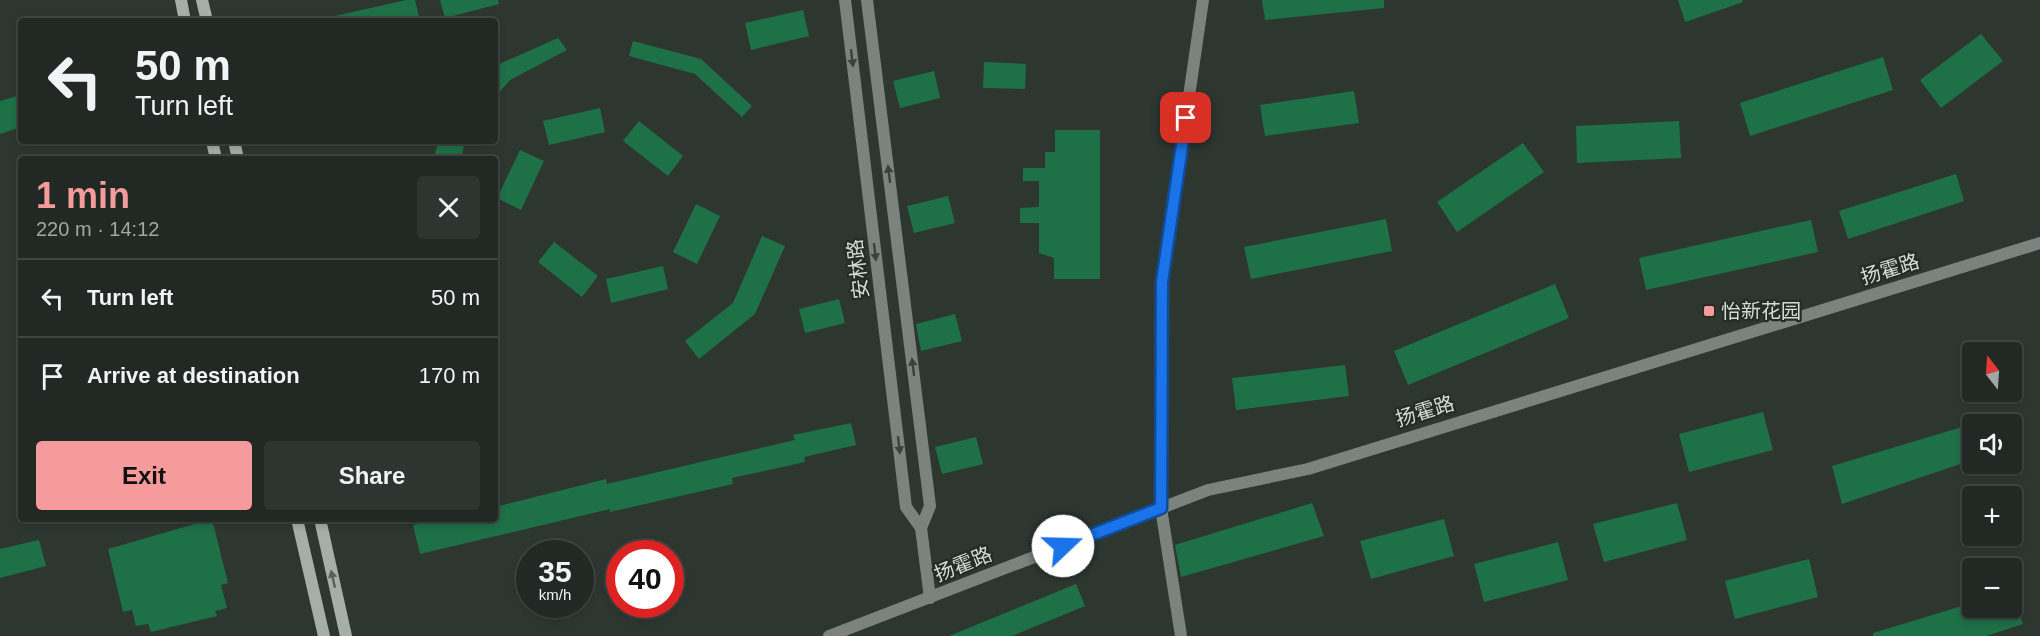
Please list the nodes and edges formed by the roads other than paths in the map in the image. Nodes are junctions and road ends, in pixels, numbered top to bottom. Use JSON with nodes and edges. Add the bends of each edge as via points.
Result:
{"nodes":[{"id":1,"x":181,"y":0,"type":"edge"},
{"id":2,"x":202,"y":0,"type":"edge"},
{"id":3,"x":845,"y":0,"type":"edge"},
{"id":4,"x":867,"y":0,"type":"edge"},
{"id":5,"x":1203,"y":0,"type":"edge"},
{"id":6,"x":184,"y":18,"type":"edge"},
{"id":7,"x":206,"y":18,"type":"edge"},
{"id":8,"x":884,"y":137,"type":"junction"},
{"id":9,"x":862,"y":142,"type":"junction"},
{"id":10,"x":2040,"y":243,"type":"edge"},
{"id":11,"x":1161,"y":508,"type":"junction"},
{"id":12,"x":298,"y":522,"type":"edge"},
{"id":13,"x":321,"y":522,"type":"edge"},
{"id":14,"x":921,"y":528,"type":"junction"},
{"id":15,"x":930,"y":598,"type":"junction"},
{"id":16,"x":324,"y":636,"type":"edge"},
{"id":17,"x":346,"y":636,"type":"edge"},
{"id":18,"x":829,"y":636,"type":"edge"},
{"id":19,"x":1181,"y":636,"type":"edge"}],
"edges":[{"from":1,"to":6,"type":"main road"},
{"from":2,"to":7,"type":"main road"},
{"from":3,"to":9,"type":"street","name":"安林路","one_way":true},
{"from":4,"to":8,"type":"street","name":"安林路"},
{"from":5,"to":11,"type":"street","via":[[1162,282]]},
{"from":8,"to":9,"type":"street"},
{"from":14,"to":8,"type":"street","name":"安林路","one_way":true,"via":[[930,506]]},
{"from":9,"to":14,"type":"street","name":"安林路","one_way":true,"via":[[906,507]]},
{"from":10,"to":11,"type":"street","name":"扬霍路","via":[[1308,469],[1208,490]]},
{"from":11,"to":15,"type":"street","name":"扬霍路"},
{"from":11,"to":19,"type":"street"},
{"from":12,"to":16,"type":"main road"},
{"from":17,"to":13,"type":"main road","one_way":true},
{"from":14,"to":15,"type":"street","name":"安林路"},
{"from":15,"to":18,"type":"street","name":"扬霍路"}]}
